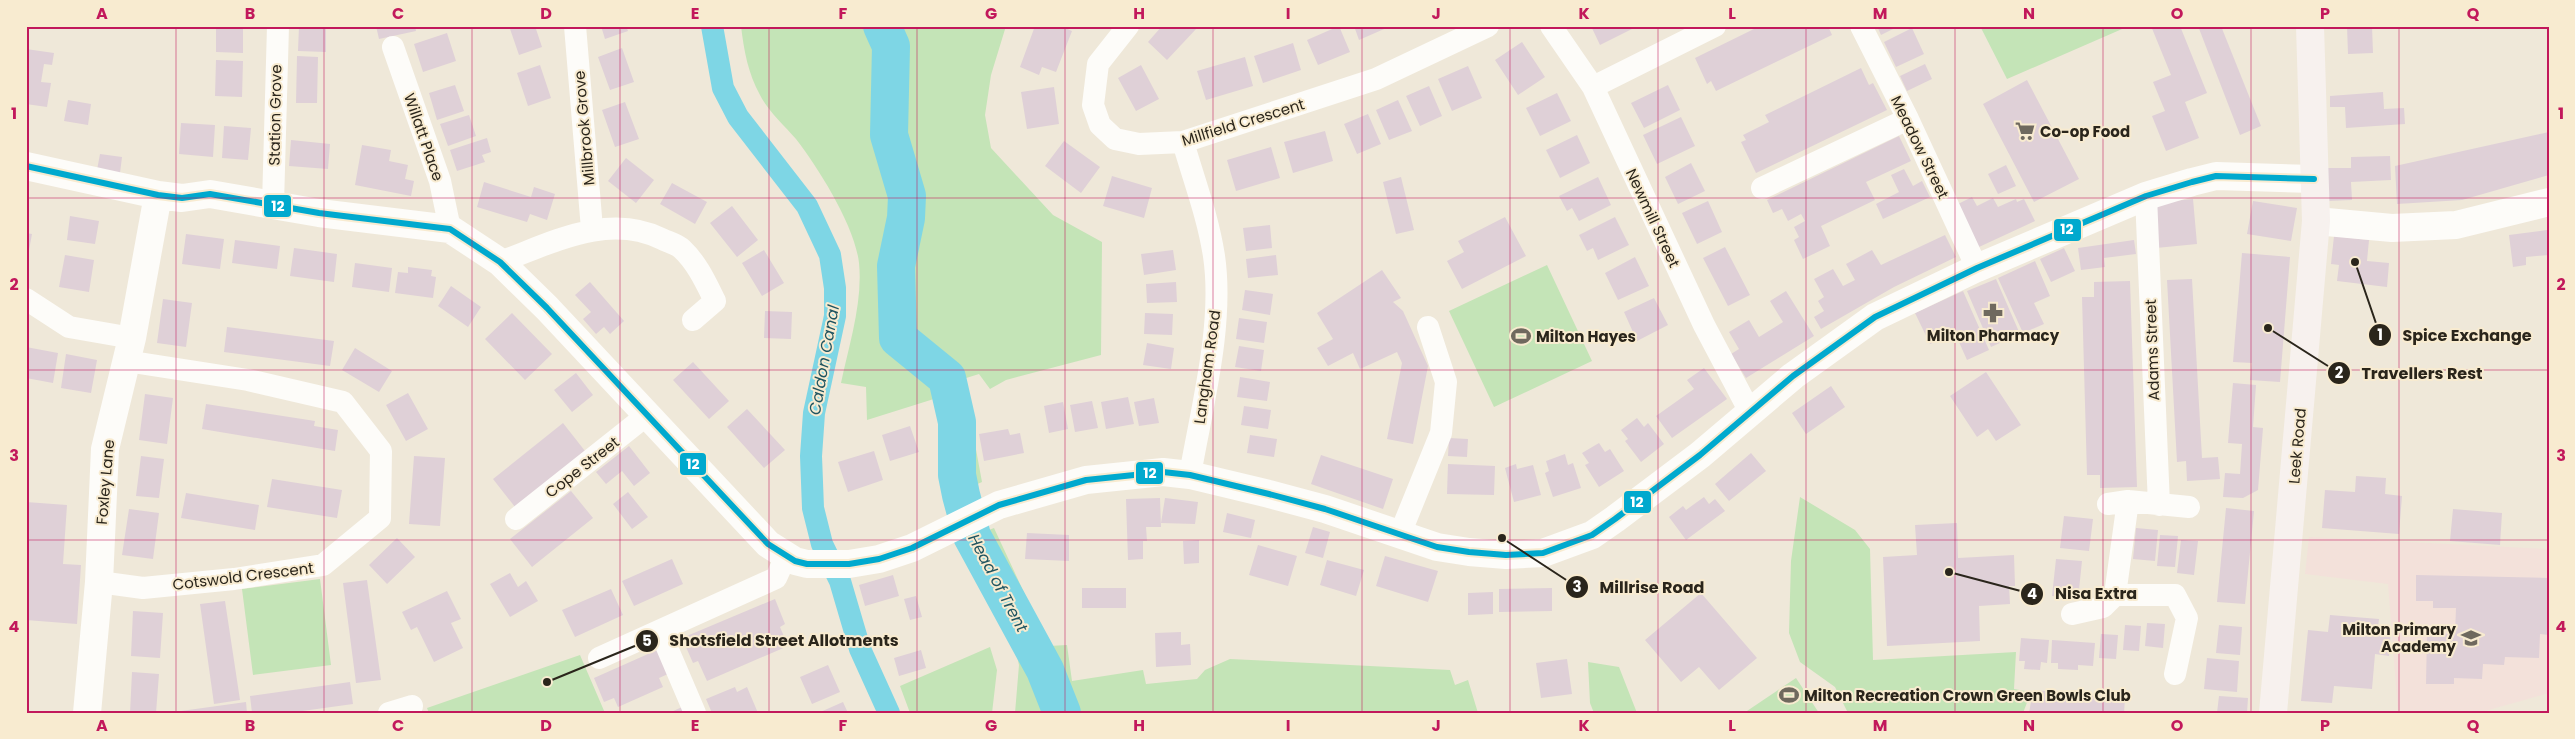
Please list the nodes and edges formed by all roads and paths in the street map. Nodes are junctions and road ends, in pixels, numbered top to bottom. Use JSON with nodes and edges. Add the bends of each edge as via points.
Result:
{"nodes":[{"id":1,"x":278,"y":26,"type":"edge"},
{"id":2,"x":575,"y":26,"type":"edge"},
{"id":3,"x":1128,"y":26,"type":"edge"},
{"id":4,"x":1488,"y":26,"type":"edge"},
{"id":5,"x":1551,"y":26,"type":"edge"},
{"id":6,"x":1715,"y":26,"type":"edge"},
{"id":7,"x":1861,"y":26,"type":"edge"},
{"id":8,"x":2310,"y":26,"type":"edge"},
{"id":9,"x":393,"y":47,"type":"dead end"},
{"id":10,"x":1593,"y":87,"type":"junction"},
{"id":11,"x":1908,"y":119,"type":"junction"},
{"id":12,"x":1182,"y":142,"type":"junction"},
{"id":13,"x":26,"y":166,"type":"edge"},
{"id":14,"x":2314,"y":179,"type":"junction"},
{"id":15,"x":1762,"y":188,"type":"dead end"},
{"id":16,"x":158,"y":195,"type":"junction"},
{"id":17,"x":2146,"y":196,"type":"junction"},
{"id":18,"x":2549,"y":202,"type":"edge"},
{"id":19,"x":273,"y":204,"type":"junction"},
{"id":20,"x":2316,"y":221,"type":"junction"},
{"id":21,"x":450,"y":229,"type":"junction"},
{"id":22,"x":592,"y":229,"type":"junction"},
{"id":23,"x":500,"y":262,"type":"junction"},
{"id":24,"x":1977,"y":268,"type":"junction"},
{"id":25,"x":26,"y":299,"type":"edge"},
{"id":26,"x":693,"y":320,"type":"dead end"},
{"id":27,"x":1428,"y":327,"type":"dead end"},
{"id":28,"x":129,"y":350,"type":"junction"},
{"id":29,"x":1750,"y":412,"type":"junction"},
{"id":30,"x":647,"y":415,"type":"junction"},
{"id":31,"x":1190,"y":474,"type":"junction"},
{"id":32,"x":2159,"y":505,"type":"junction"},
{"id":33,"x":2189,"y":507,"type":"dead end"},
{"id":34,"x":516,"y":519,"type":"dead end"},
{"id":35,"x":1400,"y":534,"type":"junction"},
{"id":36,"x":796,"y":560,"type":"junction"},
{"id":37,"x":98,"y":582,"type":"junction"},
{"id":38,"x":2115,"y":595,"type":"junction"},
{"id":39,"x":2072,"y":614,"type":"dead end"},
{"id":40,"x":660,"y":630,"type":"junction"},
{"id":41,"x":599,"y":658,"type":"dead end"},
{"id":42,"x":2175,"y":674,"type":"dead end"},
{"id":43,"x":412,"y":706,"type":"dead end"},
{"id":44,"x":87,"y":713,"type":"edge"},
{"id":45,"x":389,"y":713,"type":"edge"},
{"id":46,"x":694,"y":713,"type":"edge"},
{"id":47,"x":2273,"y":713,"type":"edge"}],
"edges":[{"from":1,"to":19,"type":"street","name":"Station Grove"},
{"from":2,"to":22,"type":"street","name":"Millbrook Grove"},
{"from":3,"to":12,"type":"street","name":"Millfield Crescent","via":[[1098,64],[1093,105],[1100,125],[1115,139],[1139,144]]},
{"from":4,"to":12,"type":"street","name":"Millfield Crescent","via":[[1376,79]]},
{"from":5,"to":10,"type":"street","name":"Newmill Street"},
{"from":6,"to":10,"type":"street"},
{"from":7,"to":11,"type":"street","name":"Meadow Street"},
{"from":8,"to":14,"type":"main road","name":"Leek Road"},
{"from":9,"to":21,"type":"street","name":"Willatt Place","via":[[440,181]]},
{"from":10,"to":29,"type":"street","name":"Newmill Street","via":[[1699,316]]},
{"from":11,"to":15,"type":"street"},
{"from":11,"to":24,"type":"street","name":"Meadow Street"},
{"from":12,"to":31,"type":"street","name":"Langham Road","via":[[1214,257],[1217,315]]},
{"from":13,"to":16,"type":"street"},
{"from":14,"to":17,"type":"street","via":[[2216,176]]},
{"from":14,"to":20,"type":"main road","name":"Leek Road"},
{"from":16,"to":19,"type":"street","via":[[182,198],[210,194]]},
{"from":16,"to":28,"type":"street","name":"Foxley Lane"},
{"from":17,"to":24,"type":"street"},
{"from":17,"to":32,"type":"street","name":"Adams Street"},
{"from":18,"to":20,"type":"street","via":[[2456,225],[2392,228]]},
{"from":19,"to":21,"type":"street"},
{"from":20,"to":47,"type":"main road","name":"Leek Road"},
{"from":21,"to":23,"type":"street"},
{"from":22,"to":23,"type":"street"},
{"from":22,"to":26,"type":"street","via":[[623,227],[655,235],[682,248],[700,272],[715,301]]},
{"from":23,"to":30,"type":"street"},
{"from":24,"to":29,"type":"street","via":[[1875,317],[1793,376]]},
{"from":25,"to":28,"type":"street","name":"Cotswold Crescent","via":[[70,327]]},
{"from":27,"to":35,"type":"street","via":[[1446,382],[1441,433]]},
{"from":28,"to":37,"type":"street","name":"Foxley Lane","via":[[105,449]]},
{"from":28,"to":37,"type":"street","name":"Cotswold Crescent","via":[[343,402],[381,451],[380,518],[323,565],[234,579],[143,588]]},
{"from":29,"to":35,"type":"street","via":[[1700,455],[1614,519],[1592,535],[1573,543],[1543,553],[1506,555],[1437,547]]},
{"from":30,"to":34,"type":"street","name":"Cope Street"},
{"from":30,"to":36,"type":"street","via":[[768,544]]},
{"from":31,"to":35,"type":"street","via":[[1325,509]]},
{"from":31,"to":36,"type":"street","via":[[1144,473],[1086,480],[986,511],[912,548],[878,559],[849,564]]},
{"from":32,"to":33,"type":"street"},
{"from":32,"to":38,"type":"street","via":[[2118,502]]},
{"from":36,"to":40,"type":"street","via":[[776,578]]},
{"from":37,"to":44,"type":"street","name":"Foxley Lane"},
{"from":38,"to":39,"type":"street","via":[[2103,607]]},
{"from":38,"to":42,"type":"street","via":[[2175,594],[2188,618]]},
{"from":40,"to":41,"type":"street"},
{"from":40,"to":46,"type":"street"},
{"from":43,"to":45,"type":"street"}]}
